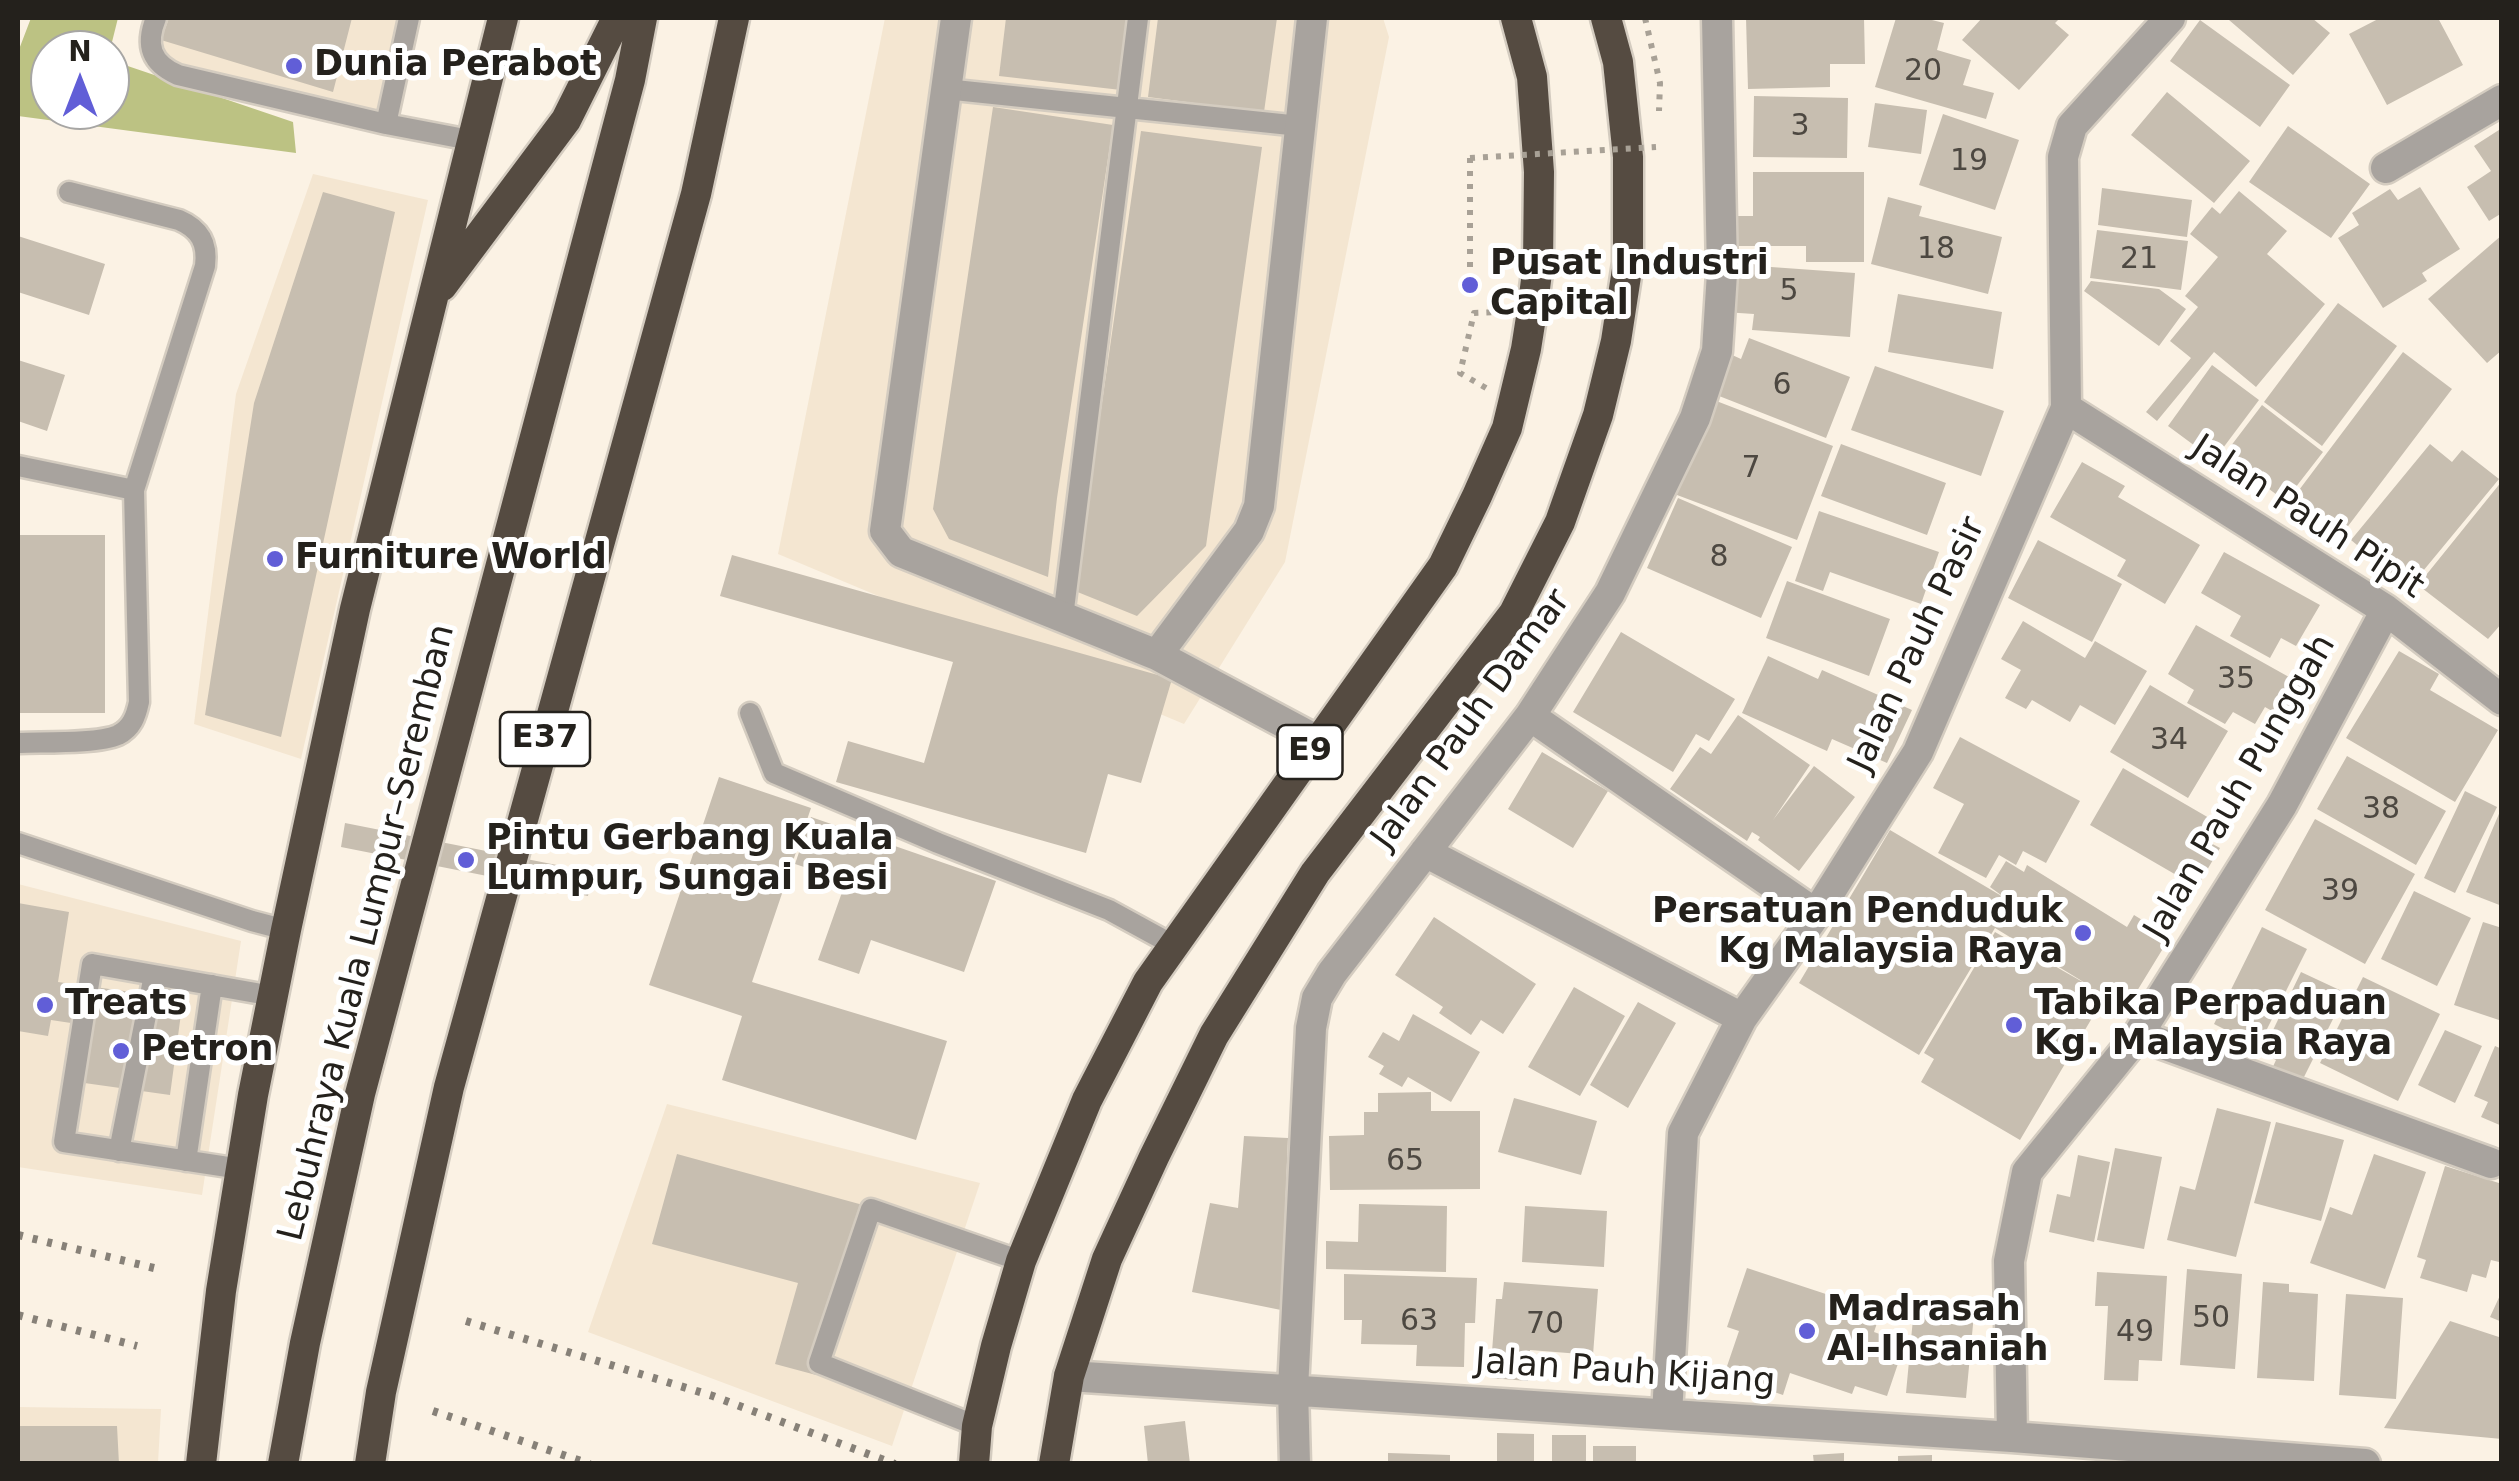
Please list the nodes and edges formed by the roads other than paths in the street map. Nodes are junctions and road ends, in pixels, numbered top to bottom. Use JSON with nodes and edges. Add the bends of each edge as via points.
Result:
{"nodes":[{"id":1,"x":156,"y":18,"type":"edge"},
{"id":2,"x":409,"y":18,"type":"edge"},
{"id":3,"x":503,"y":18,"type":"edge"},
{"id":4,"x":618,"y":18,"type":"edge"},
{"id":5,"x":642,"y":18,"type":"edge"},
{"id":6,"x":734,"y":18,"type":"edge"},
{"id":7,"x":956,"y":18,"type":"edge"},
{"id":8,"x":1138,"y":18,"type":"edge"},
{"id":9,"x":1312,"y":18,"type":"edge"},
{"id":10,"x":1516,"y":18,"type":"edge"},
{"id":11,"x":1606,"y":18,"type":"edge"},
{"id":12,"x":1717,"y":18,"type":"edge"},
{"id":13,"x":2170,"y":18,"type":"edge"},
{"id":14,"x":945,"y":88,"type":"junction"},
{"id":15,"x":2502,"y":100,"type":"edge"},
{"id":16,"x":1126,"y":108,"type":"junction"},
{"id":17,"x":386,"y":124,"type":"junction"},
{"id":18,"x":1300,"y":126,"type":"junction"},
{"id":19,"x":470,"y":140,"type":"junction"},
{"id":20,"x":2386,"y":168,"type":"dead end"},
{"id":21,"x":69,"y":192,"type":"dead end"},
{"id":22,"x":434,"y":296,"type":"junction"},
{"id":23,"x":2066,"y":408,"type":"junction"},
{"id":24,"x":18,"y":466,"type":"edge"},
{"id":25,"x":134,"y":490,"type":"junction"},
{"id":26,"x":2386,"y":610,"type":"junction"},
{"id":27,"x":1063,"y":617,"type":"junction"},
{"id":28,"x":1157,"y":655,"type":"junction"},
{"id":29,"x":2502,"y":700,"type":"edge"},
{"id":30,"x":750,"y":713,"type":"dead end"},
{"id":31,"x":1530,"y":716,"type":"junction"},
{"id":32,"x":1318,"y":741,"type":"junction"},
{"id":33,"x":20,"y":742,"type":"dead end"},
{"id":34,"x":18,"y":843,"type":"edge"},
{"id":35,"x":1424,"y":852,"type":"junction"},
{"id":36,"x":1816,"y":914,"type":"junction"},
{"id":37,"x":286,"y":930,"type":"junction"},
{"id":38,"x":1173,"y":945,"type":"junction"},
{"id":39,"x":154,"y":975,"type":"junction"},
{"id":40,"x":212,"y":985,"type":"junction"},
{"id":41,"x":272,"y":996,"type":"junction"},
{"id":42,"x":1742,"y":1018,"type":"junction"},
{"id":43,"x":2138,"y":1035,"type":"junction"},
{"id":44,"x":119,"y":1151,"type":"junction"},
{"id":45,"x":186,"y":1160,"type":"junction"},
{"id":46,"x":2491,"y":1163,"type":"dead end"},
{"id":47,"x":241,"y":1169,"type":"junction"},
{"id":48,"x":1021,"y":1261,"type":"junction"},
{"id":49,"x":1069,"y":1376,"type":"junction"},
{"id":50,"x":1294,"y":1389,"type":"junction"},
{"id":51,"x":1668,"y":1414,"type":"junction"},
{"id":52,"x":977,"y":1426,"type":"junction"},
{"id":53,"x":2012,"y":1436,"type":"junction"},
{"id":54,"x":2355,"y":1463,"type":"edge"},
{"id":55,"x":201,"y":1464,"type":"edge"},
{"id":56,"x":284,"y":1464,"type":"edge"},
{"id":57,"x":370,"y":1464,"type":"edge"},
{"id":58,"x":974,"y":1464,"type":"edge"},
{"id":59,"x":1054,"y":1464,"type":"edge"},
{"id":60,"x":1295,"y":1464,"type":"edge"},
{"id":61,"x":2365,"y":1464,"type":"edge"}],
"edges":[{"from":1,"to":17,"type":"lane","via":[[150,42],[164,69]]},
{"from":2,"to":17,"type":"lane"},
{"from":3,"to":19,"type":"highway"},
{"from":4,"to":22,"type":"highway","via":[[566,120]]},
{"from":5,"to":56,"type":"highway","name":"Lebuhraya Kuala Lumpur–Seremban","number":"E37","via":[[360,1094]]},
{"from":6,"to":57,"type":"highway","number":"E37","via":[[696,194],[449,1087]]},
{"from":7,"to":14,"type":"street"},
{"from":8,"to":16,"type":"lane"},
{"from":9,"to":18,"type":"street"},
{"from":10,"to":32,"type":"highway","number":"E9","via":[[1532,77],[1538,265],[1506,428],[1443,566]]},
{"from":11,"to":49,"type":"highway","number":"E9","via":[[1628,157],[1628,263],[1598,415],[1560,522],[1514,613],[1315,873],[1214,1036],[1107,1259]]},
{"from":12,"to":31,"type":"street","name":"Jalan Pauh Damar","via":[[1717,351],[1695,418],[1610,593]]},
{"from":13,"to":23,"type":"street","name":"Jalan Pauh Pasir","via":[[2072,126],[2062,157]]},
{"from":14,"to":16,"type":"lane"},
{"from":14,"to":27,"type":"street","via":[[885,531],[901,552]]},
{"from":15,"to":20,"type":"street"},
{"from":16,"to":18,"type":"lane"},
{"from":16,"to":27,"type":"lane"},
{"from":17,"to":19,"type":"lane"},
{"from":18,"to":28,"type":"street","via":[[1260,506]]},
{"from":19,"to":22,"type":"highway"},
{"from":21,"to":25,"type":"lane","via":[[193,226],[207,251]]},
{"from":22,"to":37,"type":"highway","via":[[354,608]]},
{"from":23,"to":26,"type":"street","name":"Jalan Pauh Pipit"},
{"from":23,"to":36,"type":"street","name":"Jalan Pauh Pasir","via":[[1918,752]]},
{"from":24,"to":25,"type":"lane"},
{"from":25,"to":33,"type":"lane","via":[[136,716],[117,736],[104,739]]},
{"from":26,"to":29,"type":"street","name":"Jalan Pauh Pipit"},
{"from":26,"to":43,"type":"street","name":"Jalan Pauh Punggah","via":[[2282,805]]},
{"from":27,"to":28,"type":"street"},
{"from":28,"to":32,"type":"street"},
{"from":30,"to":38,"type":"lane","via":[[774,773],[1109,910]]},
{"from":31,"to":35,"type":"street","name":"Jalan Pauh Damar"},
{"from":31,"to":36,"type":"street"},
{"from":32,"to":38,"type":"highway","number":"E9"},
{"from":34,"to":37,"type":"lane"},
{"from":35,"to":42,"type":"street"},
{"from":35,"to":50,"type":"street","name":"Jalan Pauh Damar","via":[[1317,998]]},
{"from":36,"to":42,"type":"street","name":"Jalan Pauh Pasir"},
{"from":37,"to":41,"type":"highway"},
{"from":38,"to":48,"type":"highway","number":"E9","via":[[1088,1100]]},
{"from":39,"to":40,"type":"lane"},
{"from":39,"to":44,"type":"lane"},
{"from":39,"to":44,"type":"lane","via":[[92,964],[64,1142]]},
{"from":40,"to":41,"type":"lane"},
{"from":40,"to":45,"type":"lane"},
{"from":41,"to":47,"type":"highway"},
{"from":42,"to":51,"type":"street","name":"Jalan Pauh Pasir","via":[[1683,1133]]},
{"from":43,"to":46,"type":"street"},
{"from":43,"to":53,"type":"street","name":"Jalan Pauh Punggah","via":[[2027,1172],[2009,1261]]},
{"from":44,"to":45,"type":"lane"},
{"from":45,"to":47,"type":"lane"},
{"from":47,"to":55,"type":"highway"},
{"from":48,"to":52,"type":"highway","number":"E9"},
{"from":48,"to":52,"type":"lane","via":[[871,1210],[819,1363]]},
{"from":49,"to":50,"type":"street","name":"Jalan Pauh Kijang"},
{"from":49,"to":59,"type":"highway","number":"E9"},
{"from":50,"to":51,"type":"street","name":"Jalan Pauh Kijang"},
{"from":50,"to":60,"type":"street","name":"Jalan Pauh Damar"},
{"from":51,"to":53,"type":"street","name":"Jalan Pauh Kijang"},
{"from":52,"to":58,"type":"highway","number":"E9"},
{"from":53,"to":54,"type":"street","name":"Jalan Pauh Kijang"},
{"from":54,"to":61,"type":"street","name":"Jalan Pauh Kijang"}]}
